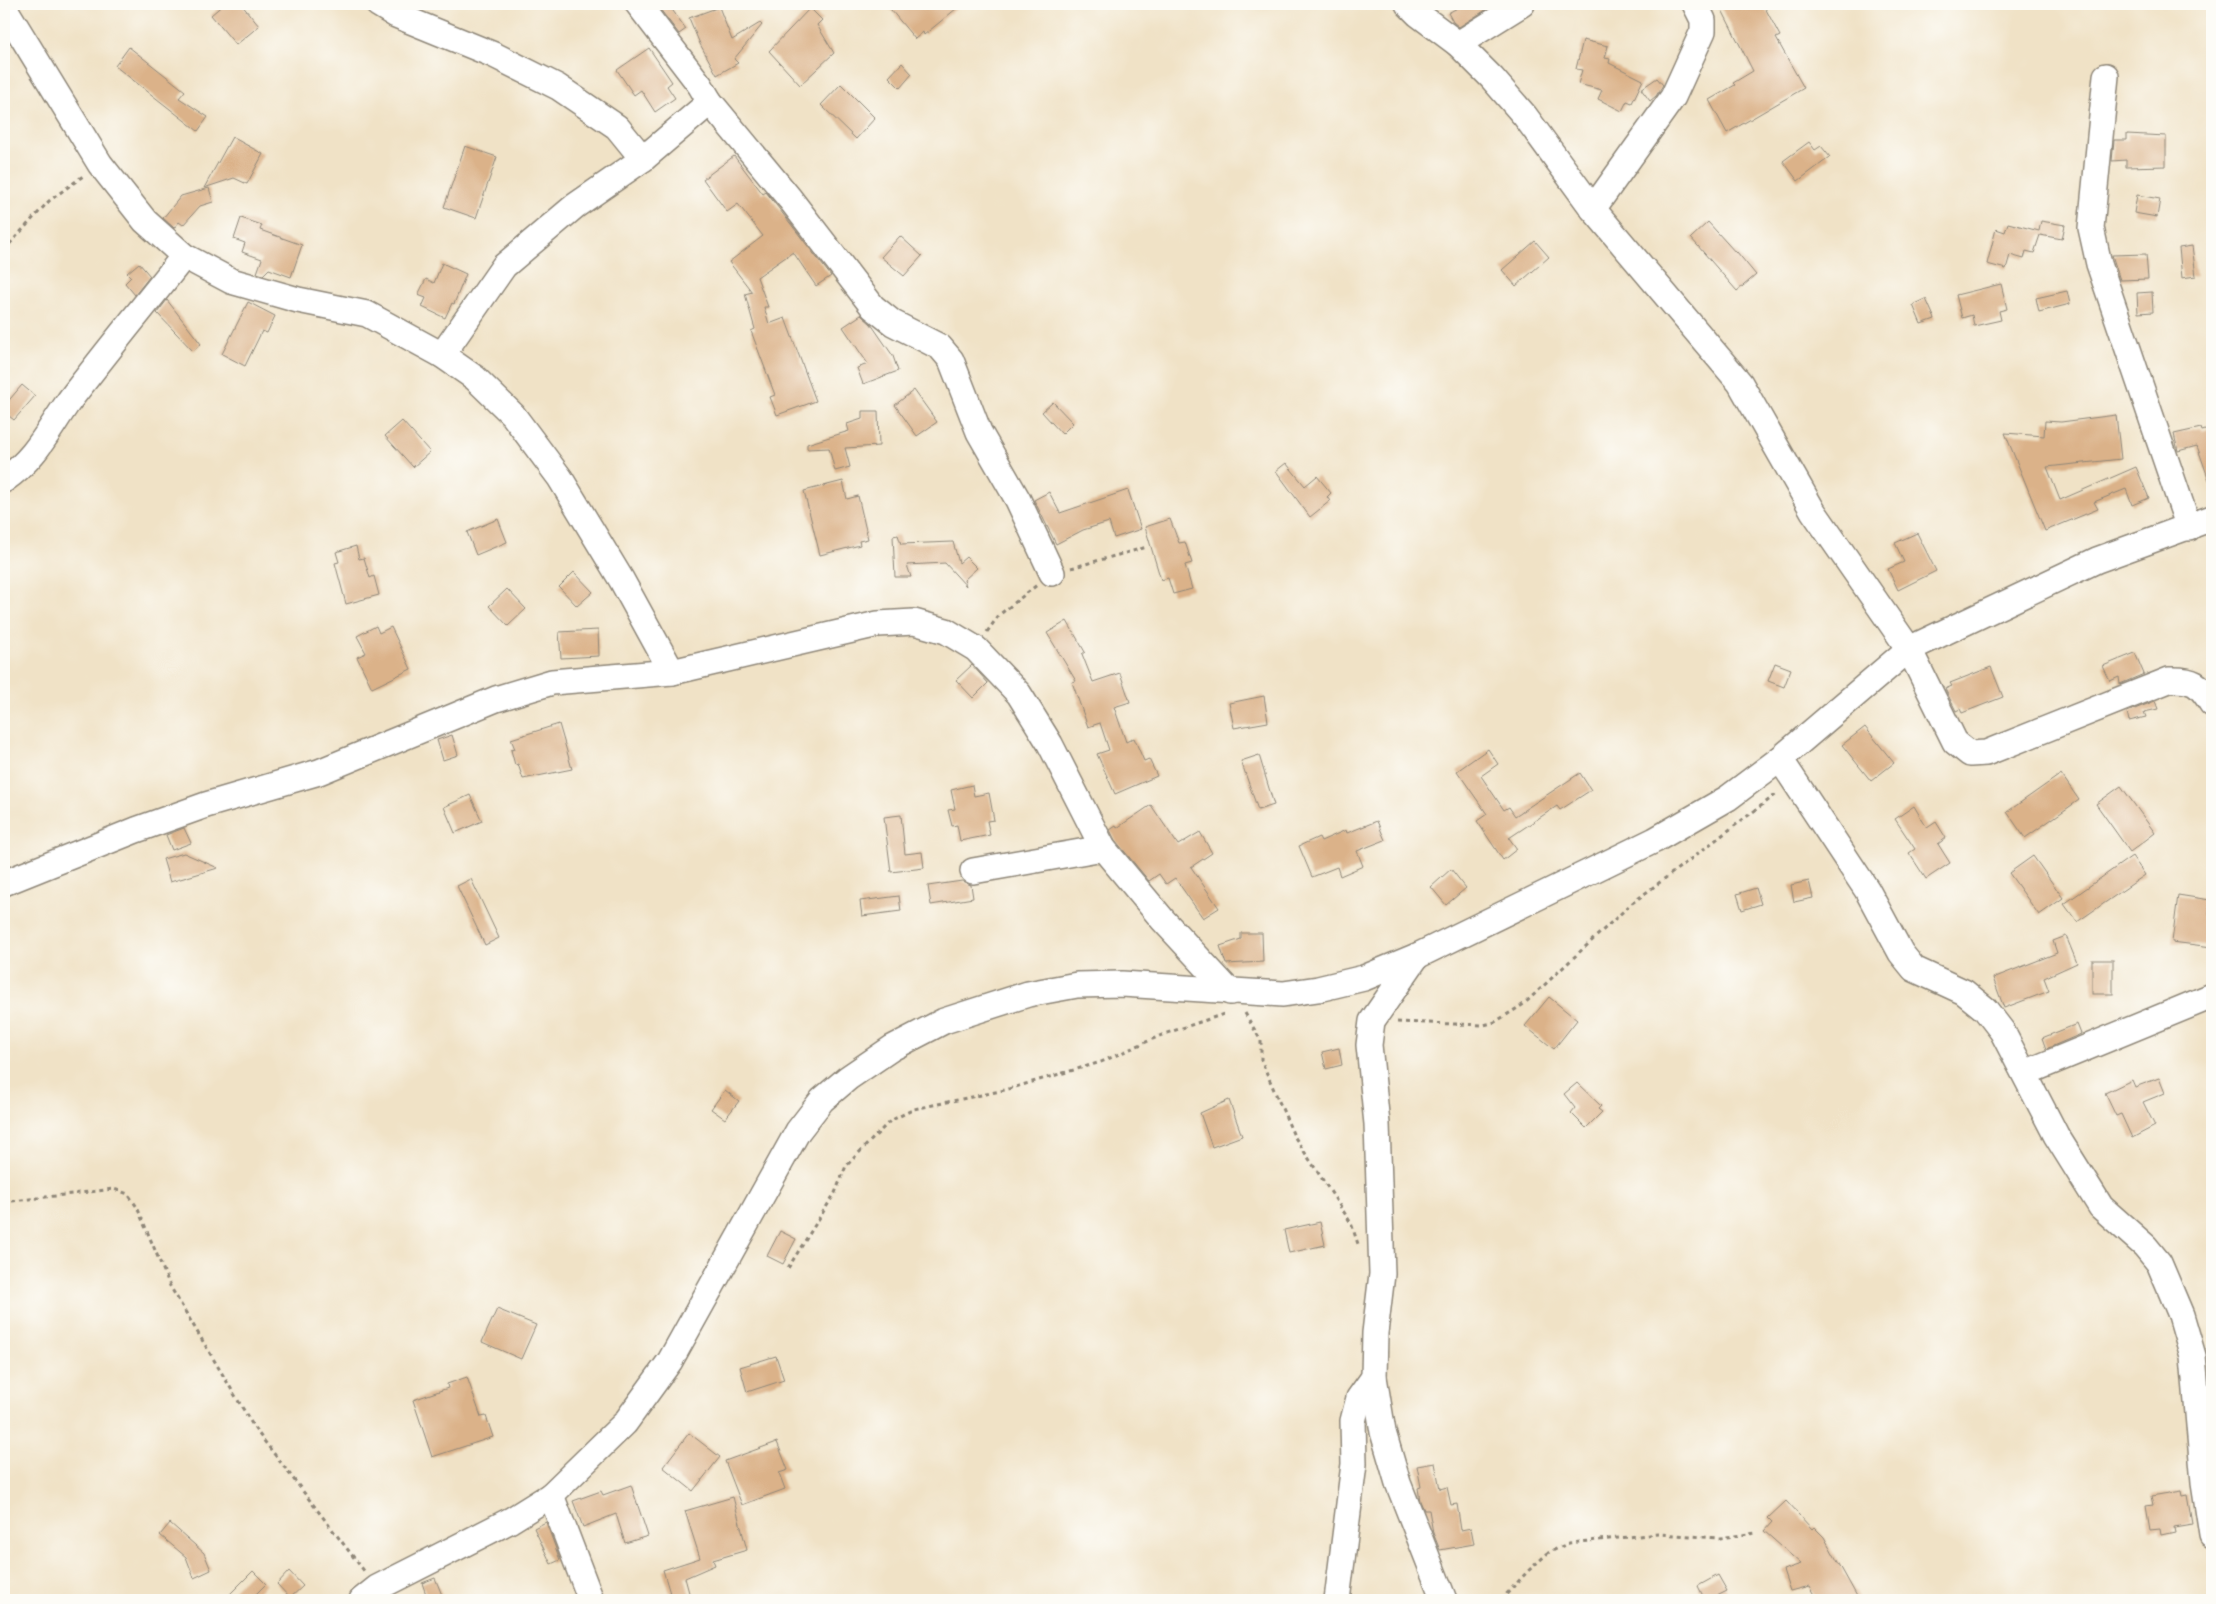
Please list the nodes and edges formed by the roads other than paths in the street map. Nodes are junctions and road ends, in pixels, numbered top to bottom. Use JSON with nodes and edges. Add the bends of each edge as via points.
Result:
{"nodes":[{"id":1,"x":378,"y":4,"type":"edge"},
{"id":2,"x":638,"y":4,"type":"edge"},
{"id":3,"x":1408,"y":4,"type":"edge"},
{"id":4,"x":1522,"y":4,"type":"edge"},
{"id":5,"x":1695,"y":4,"type":"edge"},
{"id":6,"x":4,"y":7,"type":"edge"},
{"id":7,"x":1458,"y":44,"type":"junction"},
{"id":8,"x":2106,"y":76,"type":"dead end"},
{"id":9,"x":710,"y":102,"type":"junction"},
{"id":10,"x":644,"y":159,"type":"junction"},
{"id":11,"x":1593,"y":210,"type":"junction"},
{"id":12,"x":184,"y":256,"type":"junction"},
{"id":13,"x":442,"y":355,"type":"junction"},
{"id":14,"x":4,"y":480,"type":"edge"},
{"id":15,"x":2212,"y":518,"type":"edge"},
{"id":16,"x":2188,"y":528,"type":"junction"},
{"id":17,"x":1052,"y":573,"type":"dead end"},
{"id":18,"x":1909,"y":649,"type":"junction"},
{"id":19,"x":672,"y":672,"type":"junction"},
{"id":20,"x":2212,"y":704,"type":"edge"},
{"id":21,"x":1780,"y":759,"type":"junction"},
{"id":22,"x":1103,"y":848,"type":"junction"},
{"id":23,"x":973,"y":871,"type":"dead end"},
{"id":24,"x":4,"y":883,"type":"edge"},
{"id":25,"x":1417,"y":956,"type":"junction"},
{"id":26,"x":2212,"y":996,"type":"edge"},
{"id":27,"x":1236,"y":1000,"type":"junction"},
{"id":28,"x":2025,"y":1073,"type":"junction"},
{"id":29,"x":1374,"y":1377,"type":"junction"},
{"id":30,"x":551,"y":1495,"type":"junction"},
{"id":31,"x":2212,"y":1535,"type":"edge"},
{"id":32,"x":370,"y":1594,"type":"edge"},
{"id":33,"x":591,"y":1600,"type":"edge"},
{"id":34,"x":1337,"y":1600,"type":"edge"},
{"id":35,"x":1444,"y":1600,"type":"edge"}],
"edges":[{"from":1,"to":10,"type":"street","via":[[558,87],[617,128]]},
{"from":2,"to":9,"type":"street"},
{"from":3,"to":7,"type":"street"},
{"from":4,"to":7,"type":"street"},
{"from":5,"to":11,"type":"street","via":[[1703,20],[1703,31],[1673,97]]},
{"from":6,"to":12,"type":"street","via":[[100,164],[145,220]]},
{"from":7,"to":11,"type":"street","via":[[1524,116]]},
{"from":8,"to":16,"type":"street","via":[[2091,228],[2102,273]]},
{"from":9,"to":10,"type":"street"},
{"from":9,"to":17,"type":"street","via":[[790,198],[873,308],[893,323],[940,347],[951,360],[979,432],[1018,500]]},
{"from":10,"to":13,"type":"street","via":[[575,206],[504,266]]},
{"from":11,"to":18,"type":"street","via":[[1740,383],[1813,511]]},
{"from":12,"to":13,"type":"street","via":[[231,281],[298,300],[367,314]]},
{"from":12,"to":14,"type":"street","via":[[69,402],[39,448]]},
{"from":13,"to":19,"type":"street","via":[[475,378],[514,415],[560,478]]},
{"from":15,"to":16,"type":"street"},
{"from":16,"to":18,"type":"street","via":[[2098,560]]},
{"from":18,"to":20,"type":"street","via":[[1955,742],[1970,754],[1986,753],[2169,680],[2189,679],[2205,692]]},
{"from":18,"to":21,"type":"street"},
{"from":19,"to":22,"type":"street","via":[[878,624],[914,622],[946,631],[976,649],[1019,694],[1050,744]]},
{"from":19,"to":24,"type":"street","via":[[552,682],[496,699],[319,772],[198,808]]},
{"from":21,"to":25,"type":"street","via":[[1728,798],[1655,840]]},
{"from":21,"to":28,"type":"street","via":[[1867,890],[1901,953],[1914,969],[1964,992],[1985,1009],[2002,1031]]},
{"from":22,"to":23,"type":"street"},
{"from":22,"to":27,"type":"street"},
{"from":25,"to":27,"type":"street","via":[[1364,978],[1318,989]]},
{"from":25,"to":29,"type":"street","via":[[1372,1021],[1369,1045],[1377,1124],[1382,1274]]},
{"from":26,"to":28,"type":"street"},
{"from":27,"to":30,"type":"street","via":[[1122,984],[1077,985],[1028,994],[944,1021],[892,1048],[848,1078],[822,1100],[798,1131],[670,1361],[625,1423]]},
{"from":28,"to":31,"type":"street","via":[[2056,1135],[2101,1207],[2145,1246],[2159,1264],[2181,1315],[2193,1356]]},
{"from":29,"to":34,"type":"street","via":[[1359,1398],[1353,1422],[1354,1464]]},
{"from":29,"to":35,"type":"street","via":[[1383,1432],[1396,1475]]},
{"from":30,"to":32,"type":"street","via":[[511,1520]]},
{"from":30,"to":33,"type":"street"}]}
